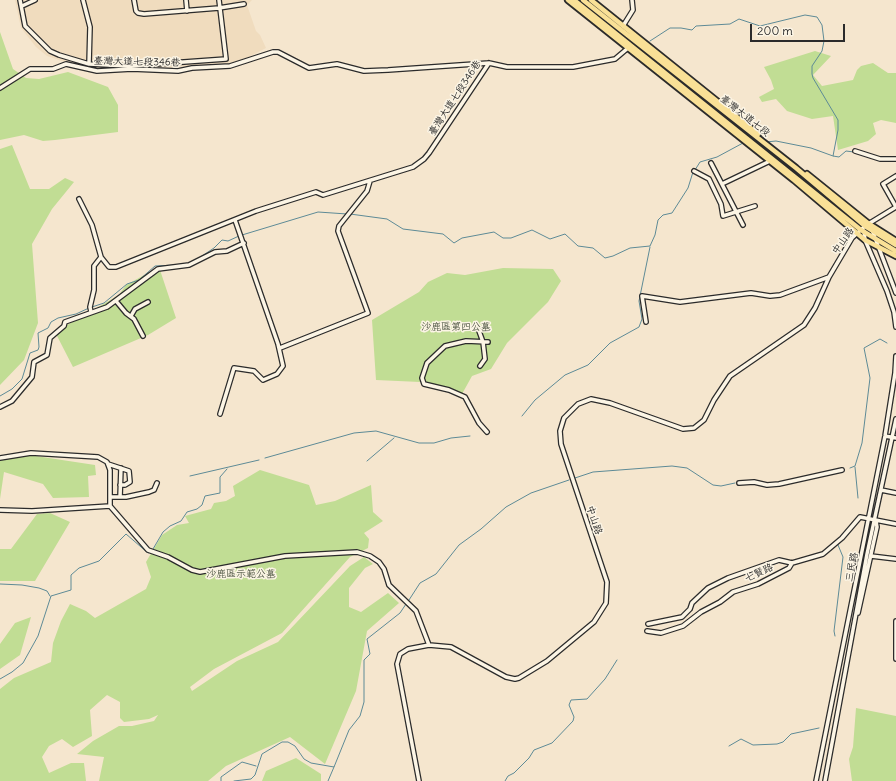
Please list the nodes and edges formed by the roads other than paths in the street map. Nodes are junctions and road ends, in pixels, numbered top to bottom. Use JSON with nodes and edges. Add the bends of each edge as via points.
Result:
{"nodes":[{"id":1,"x":20,"y":0,"type":"edge"},
{"id":2,"x":35,"y":0,"type":"edge"},
{"id":3,"x":83,"y":0,"type":"edge"},
{"id":4,"x":134,"y":0,"type":"edge"},
{"id":5,"x":186,"y":0,"type":"edge"},
{"id":6,"x":219,"y":0,"type":"edge"},
{"id":7,"x":568,"y":0,"type":"edge"},
{"id":8,"x":574,"y":0,"type":"edge"},
{"id":9,"x":583,"y":0,"type":"edge"},
{"id":10,"x":591,"y":0,"type":"edge"},
{"id":11,"x":632,"y":0,"type":"edge"},
{"id":12,"x":244,"y":4,"type":"dead end"},
{"id":13,"x":22,"y":6,"type":"junction"},
{"id":14,"x":219,"y":8,"type":"junction"},
{"id":15,"x":187,"y":11,"type":"junction"},
{"id":16,"x":623,"y":26,"type":"junction"},
{"id":17,"x":628,"y":48,"type":"junction"},
{"id":18,"x":489,"y":63,"type":"junction"},
{"id":19,"x":89,"y":64,"type":"junction"},
{"id":20,"x":0,"y":88,"type":"edge"},
{"id":21,"x":756,"y":145,"type":"junction"},
{"id":22,"x":855,"y":151,"type":"dead end"},
{"id":23,"x":896,"y":159,"type":"edge"},
{"id":24,"x":770,"y":161,"type":"junction"},
{"id":25,"x":711,"y":163,"type":"dead end"},
{"id":26,"x":694,"y":171,"type":"dead end"},
{"id":27,"x":896,"y":176,"type":"edge"},
{"id":28,"x":794,"y":180,"type":"junction"},
{"id":29,"x":370,"y":181,"type":"junction"},
{"id":30,"x":722,"y":184,"type":"junction"},
{"id":31,"x":79,"y":199,"type":"dead end"},
{"id":32,"x":756,"y":206,"type":"dead end"},
{"id":33,"x":896,"y":207,"type":"edge"},
{"id":34,"x":736,"y":211,"type":"junction"},
{"id":35,"x":235,"y":220,"type":"junction"},
{"id":36,"x":743,"y":225,"type":"dead end"},
{"id":37,"x":867,"y":225,"type":"junction"},
{"id":38,"x":860,"y":231,"type":"junction"},
{"id":39,"x":872,"y":231,"type":"junction"},
{"id":40,"x":875,"y":238,"type":"junction"},
{"id":41,"x":865,"y":240,"type":"junction"},
{"id":42,"x":896,"y":241,"type":"edge"},
{"id":43,"x":244,"y":243,"type":"junction"},
{"id":44,"x":878,"y":245,"type":"junction"},
{"id":45,"x":896,"y":246,"type":"edge"},
{"id":46,"x":896,"y":251,"type":"edge"},
{"id":47,"x":896,"y":256,"type":"edge"},
{"id":48,"x":101,"y":257,"type":"junction"},
{"id":49,"x":829,"y":276,"type":"junction"},
{"id":50,"x":896,"y":294,"type":"edge"},
{"id":51,"x":116,"y":301,"type":"junction"},
{"id":52,"x":148,"y":302,"type":"dead end"},
{"id":53,"x":91,"y":312,"type":"junction"},
{"id":54,"x":131,"y":316,"type":"junction"},
{"id":55,"x":646,"y":322,"type":"dead end"},
{"id":56,"x":896,"y":327,"type":"edge"},
{"id":57,"x":479,"y":331,"type":"dead end"},
{"id":58,"x":143,"y":336,"type":"dead end"},
{"id":59,"x":486,"y":342,"type":"junction"},
{"id":60,"x":280,"y":348,"type":"junction"},
{"id":61,"x":896,"y":356,"type":"edge"},
{"id":62,"x":480,"y":366,"type":"dead end"},
{"id":63,"x":0,"y":406,"type":"edge"},
{"id":64,"x":220,"y":414,"type":"dead end"},
{"id":65,"x":896,"y":419,"type":"edge"},
{"id":66,"x":487,"y":432,"type":"dead end"},
{"id":67,"x":885,"y":436,"type":"junction"},
{"id":68,"x":894,"y":437,"type":"edge"},
{"id":69,"x":0,"y":458,"type":"edge"},
{"id":70,"x":108,"y":464,"type":"junction"},
{"id":71,"x":121,"y":468,"type":"junction"},
{"id":72,"x":842,"y":470,"type":"dead end"},
{"id":73,"x":157,"y":483,"type":"dead end"},
{"id":74,"x":739,"y":483,"type":"dead end"},
{"id":75,"x":120,"y":485,"type":"junction"},
{"id":76,"x":881,"y":490,"type":"junction"},
{"id":77,"x":896,"y":493,"type":"edge"},
{"id":78,"x":110,"y":496,"type":"junction"},
{"id":79,"x":120,"y":497,"type":"junction"},
{"id":80,"x":110,"y":506,"type":"junction"},
{"id":81,"x":0,"y":510,"type":"edge"},
{"id":82,"x":869,"y":518,"type":"junction"},
{"id":83,"x":875,"y":518,"type":"junction"},
{"id":84,"x":896,"y":524,"type":"edge"},
{"id":85,"x":871,"y":556,"type":"junction"},
{"id":86,"x":896,"y":559,"type":"edge"},
{"id":87,"x":792,"y":563,"type":"junction"},
{"id":88,"x":896,"y":621,"type":"edge"},
{"id":89,"x":648,"y":624,"type":"dead end"},
{"id":90,"x":855,"y":624,"type":"junction"},
{"id":91,"x":647,"y":631,"type":"dead end"},
{"id":92,"x":429,"y":645,"type":"junction"},
{"id":93,"x":896,"y":659,"type":"edge"},
{"id":94,"x":840,"y":668,"type":"junction"},
{"id":95,"x":847,"y":669,"type":"junction"},
{"id":96,"x":419,"y":781,"type":"edge"},
{"id":97,"x":816,"y":781,"type":"edge"},
{"id":98,"x":825,"y":781,"type":"edge"}],
"edges":[{"from":1,"to":13,"type":"street"},
{"from":2,"to":13,"type":"street"},
{"from":3,"to":19,"type":"street","via":[[90,27]]},
{"from":4,"to":15,"type":"street","via":[[138,13]]},
{"from":5,"to":15,"type":"street"},
{"from":6,"to":14,"type":"street"},
{"from":7,"to":17,"type":"main road","name":"臺灣大道七段"},
{"from":8,"to":21,"type":"main road","name":"臺灣大道七段"},
{"from":9,"to":37,"type":"main road","name":"臺灣大道七段"},
{"from":10,"to":16,"type":"main road","name":"臺灣大道七段"},
{"from":11,"to":16,"type":"street","via":[[632,10]]},
{"from":12,"to":14,"type":"street"},
{"from":13,"to":19,"type":"street","via":[[25,26],[38,40],[58,55]]},
{"from":14,"to":15,"type":"street"},
{"from":14,"to":19,"type":"street","via":[[226,59],[128,66]]},
{"from":16,"to":37,"type":"main road","name":"臺灣大道七段"},
{"from":17,"to":18,"type":"street","via":[[615,59],[573,67],[507,67]]},
{"from":17,"to":24,"type":"main road","name":"臺灣大道七段"},
{"from":18,"to":20,"type":"street","name":"臺灣大道七段346巷","via":[[364,71],[336,64],[309,68],[283,54],[273,52],[240,64],[178,71],[97,71],[66,64],[53,69],[30,69]]},
{"from":18,"to":29,"type":"street","name":"臺灣大道七段346巷","via":[[424,159],[413,167]]},
{"from":21,"to":28,"type":"main road","name":"臺灣大道七段","via":[[759,151]]},
{"from":21,"to":38,"type":"main road","name":"臺灣大道七段"},
{"from":22,"to":23,"type":"street","via":[[880,159]]},
{"from":24,"to":28,"type":"main road","name":"臺灣大道七段"},
{"from":24,"to":30,"type":"street"},
{"from":25,"to":30,"type":"street"},
{"from":26,"to":34,"type":"street","via":[[709,179],[722,206],[723,216]]},
{"from":27,"to":33,"type":"street","via":[[883,184]]},
{"from":28,"to":38,"type":"main road","name":"臺灣大道七段"},
{"from":29,"to":35,"type":"street","name":"臺灣大道七段346巷","via":[[324,195],[316,192]]},
{"from":29,"to":60,"type":"street","via":[[367,191],[338,228],[368,313]]},
{"from":30,"to":34,"type":"street"},
{"from":31,"to":48,"type":"street","via":[[92,225]]},
{"from":32,"to":34,"type":"street"},
{"from":33,"to":37,"type":"street","name":"中山路"},
{"from":34,"to":36,"type":"street"},
{"from":35,"to":43,"type":"street"},
{"from":35,"to":48,"type":"street","name":"臺灣大道七段346巷","via":[[116,267],[109,267]]},
{"from":37,"to":38,"type":"street","name":"中山路"},
{"from":37,"to":39,"type":"main road","name":"臺灣大道七段"},
{"from":37,"to":42,"type":"main road","name":"臺灣大道七段"},
{"from":38,"to":40,"type":"main road","name":"臺灣大道七段"},
{"from":38,"to":41,"type":"main road","name":"臺灣大道七段"},
{"from":38,"to":49,"type":"street","name":"中山路"},
{"from":39,"to":40,"type":"street"},
{"from":39,"to":45,"type":"main road","name":"臺灣大道七段"},
{"from":40,"to":44,"type":"street"},
{"from":40,"to":46,"type":"main road","name":"臺灣大道七段"},
{"from":41,"to":44,"type":"main road","name":"臺灣大道七段"},
{"from":41,"to":56,"type":"street","via":[[887,291]]},
{"from":43,"to":51,"type":"street","via":[[215,252],[189,265],[158,269]]},
{"from":43,"to":60,"type":"street"},
{"from":44,"to":47,"type":"main road","name":"臺灣大道七段"},
{"from":44,"to":50,"type":"street"},
{"from":48,"to":53,"type":"street","via":[[94,266]]},
{"from":49,"to":55,"type":"street","via":[[780,295],[770,296],[751,292],[680,302],[642,296]]},
{"from":49,"to":92,"type":"street","name":"中山路","via":[[815,308],[804,325],[730,376],[704,420],[694,428],[683,429],[592,399],[578,404],[564,418],[560,430],[560,444],[607,582],[606,603],[594,622],[547,661],[515,679],[506,677],[459,650]]},
{"from":51,"to":53,"type":"street"},
{"from":51,"to":54,"type":"street","via":[[126,314]]},
{"from":52,"to":54,"type":"street","via":[[135,309]]},
{"from":53,"to":63,"type":"street","via":[[65,322],[64,326],[50,338],[47,354],[34,362],[32,377],[12,400]]},
{"from":54,"to":58,"type":"street"},
{"from":57,"to":59,"type":"street"},
{"from":59,"to":62,"type":"street","via":[[485,359]]},
{"from":59,"to":66,"type":"street","via":[[466,341],[445,346],[425,365],[422,381],[426,385],[465,397]]},
{"from":60,"to":64,"type":"street","via":[[284,366],[271,378],[263,380],[254,371],[234,368]]},
{"from":61,"to":67,"type":"street","name":"三民路"},
{"from":65,"to":68,"type":"street","name":"三民路"},
{"from":67,"to":68,"type":"street"},
{"from":67,"to":82,"type":"street","name":"三民路"},
{"from":68,"to":76,"type":"street","name":"三民路"},
{"from":69,"to":70,"type":"street","via":[[31,453],[98,457]]},
{"from":70,"to":71,"type":"street"},
{"from":70,"to":78,"type":"street"},
{"from":71,"to":75,"type":"street"},
{"from":71,"to":75,"type":"street","via":[[129,471],[130,482]]},
{"from":72,"to":74,"type":"street","via":[[779,484]]},
{"from":73,"to":79,"type":"street","via":[[154,490],[149,492]]},
{"from":75,"to":79,"type":"street"},
{"from":76,"to":77,"type":"street"},
{"from":76,"to":83,"type":"street","name":"三民路"},
{"from":78,"to":79,"type":"street"},
{"from":78,"to":80,"type":"street"},
{"from":80,"to":81,"type":"street","via":[[32,511]]},
{"from":80,"to":92,"type":"street","via":[[148,550],[196,571],[213,571],[285,556],[357,552],[370,556],[384,569],[389,585],[416,611]]},
{"from":82,"to":83,"type":"street"},
{"from":82,"to":87,"type":"street","name":"七賢路","via":[[860,517],[824,554]]},
{"from":82,"to":94,"type":"street","name":"三民路"},
{"from":83,"to":84,"type":"street"},
{"from":83,"to":85,"type":"street","name":"三民路","via":[[877,527]]},
{"from":83,"to":90,"type":"street","name":"三民路"},
{"from":85,"to":86,"type":"street"},
{"from":85,"to":90,"type":"street","name":"三民路"},
{"from":87,"to":89,"type":"street","via":[[779,560],[728,578],[708,588],[682,617]]},
{"from":87,"to":91,"type":"street","name":"七賢路","via":[[789,568],[758,584],[733,592],[683,626],[661,633]]},
{"from":88,"to":93,"type":"street"},
{"from":90,"to":95,"type":"street","name":"三民路"},
{"from":92,"to":96,"type":"street","name":"中山路","via":[[403,651],[397,664]]},
{"from":94,"to":95,"type":"street"},
{"from":94,"to":97,"type":"street","name":"三民路"},
{"from":95,"to":98,"type":"street","name":"三民路"}]}
